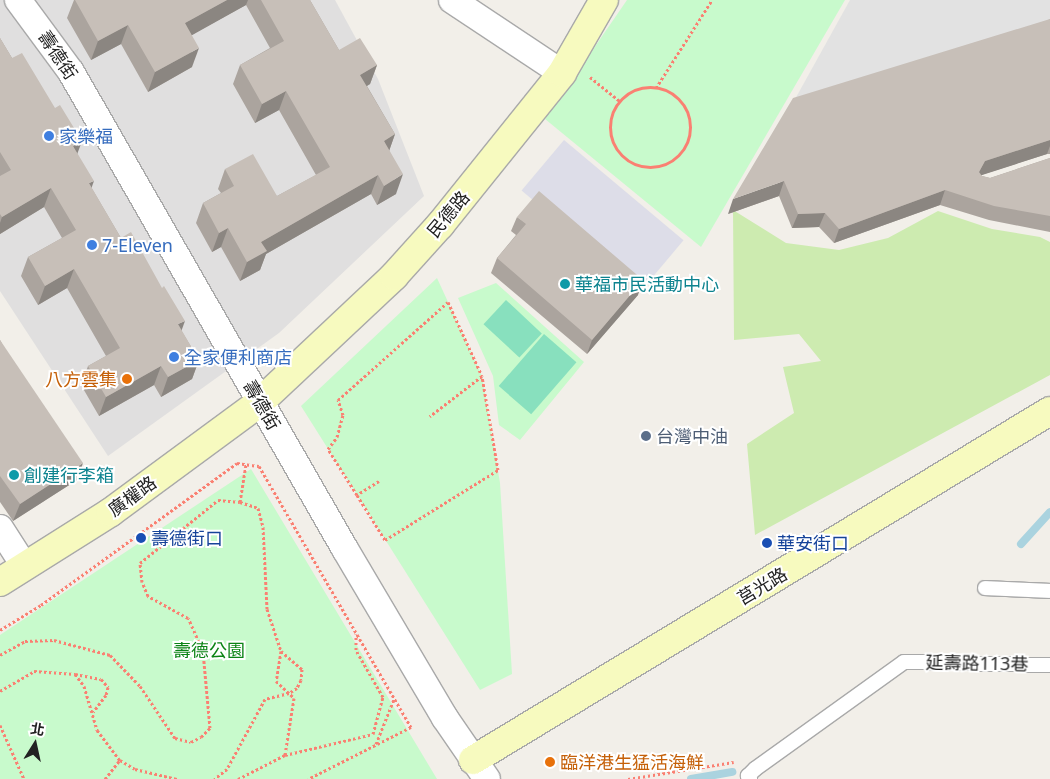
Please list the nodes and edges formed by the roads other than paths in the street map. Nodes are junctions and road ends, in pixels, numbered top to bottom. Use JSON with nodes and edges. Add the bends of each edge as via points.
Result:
{"nodes":[{"id":1,"x":18,"y":0,"type":"edge"},
{"id":2,"x":452,"y":0,"type":"edge"},
{"id":3,"x":604,"y":0,"type":"edge"},
{"id":4,"x":574,"y":74,"type":"junction"},
{"id":5,"x":260,"y":402,"type":"junction"},
{"id":6,"x":1050,"y":411,"type":"edge"},
{"id":7,"x":0,"y":528,"type":"edge"},
{"id":8,"x":25,"y":567,"type":"junction"},
{"id":9,"x":0,"y":582,"type":"edge"},
{"id":10,"x":985,"y":588,"type":"dead end"},
{"id":11,"x":1050,"y":591,"type":"edge"},
{"id":12,"x":1050,"y":665,"type":"edge"},
{"id":13,"x":480,"y":770,"type":"edge"},
{"id":14,"x":749,"y":777,"type":"edge"}],
"edges":[{"from":1,"to":5,"type":"street","name":"壽德街","via":[[71,72]]},
{"from":2,"to":4,"type":"street"},
{"from":3,"to":4,"type":"street","name":"民德路"},
{"from":4,"to":5,"type":"street","name":"民德路","via":[[394,276]]},
{"from":5,"to":8,"type":"street","name":"廣權路","via":[[110,512]]},
{"from":5,"to":13,"type":"street","name":"壽德街"},
{"from":6,"to":13,"type":"street","name":"莒光路"},
{"from":7,"to":8,"type":"street"},
{"from":8,"to":9,"type":"street","name":"廣權路"},
{"from":10,"to":11,"type":"lane"},
{"from":12,"to":14,"type":"lane","name":"延壽路113巷","via":[[904,662]]}]}
